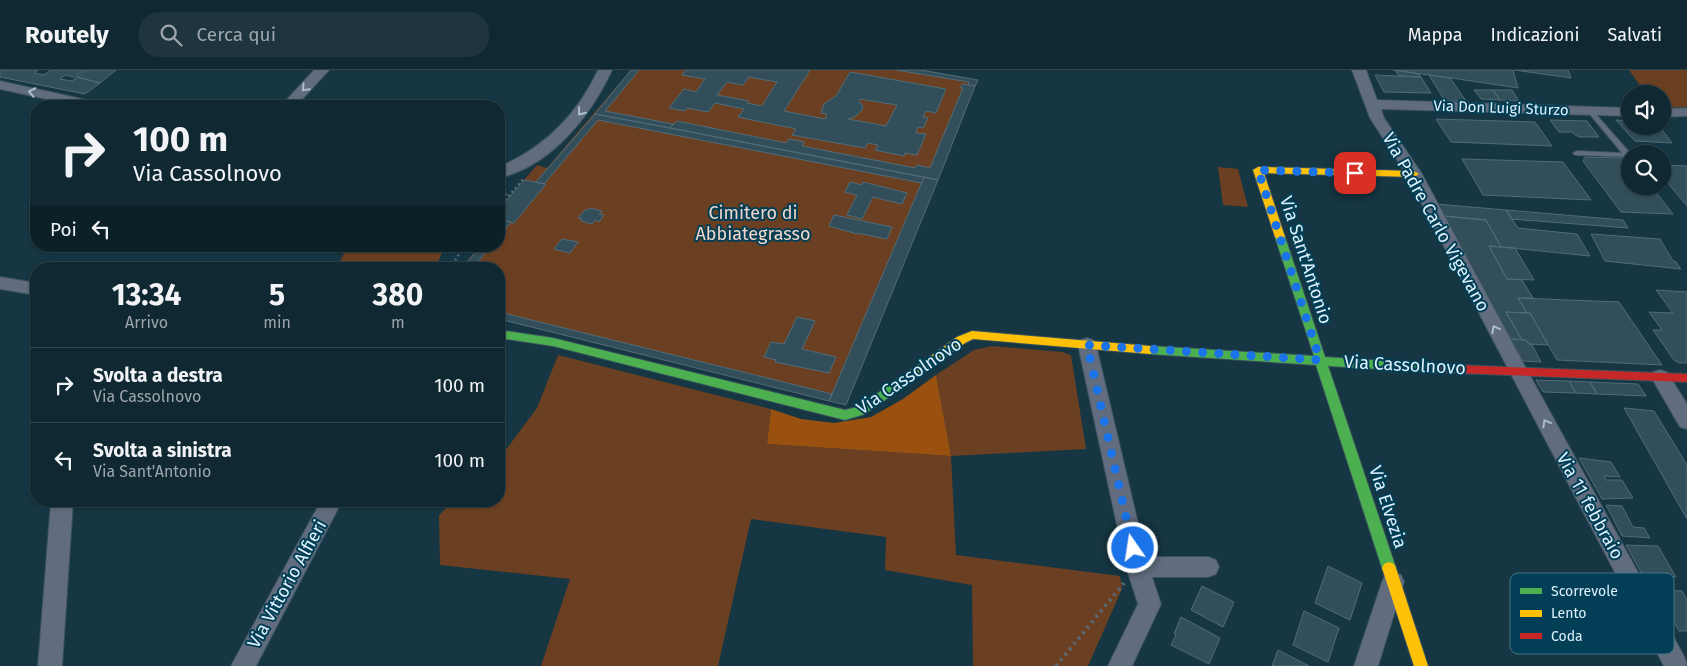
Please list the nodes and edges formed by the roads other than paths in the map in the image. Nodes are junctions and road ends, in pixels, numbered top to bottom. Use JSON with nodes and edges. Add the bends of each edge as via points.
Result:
{"nodes":[{"id":1,"x":322,"y":70,"type":"edge"},
{"id":2,"x":605,"y":70,"type":"edge"},
{"id":3,"x":1359,"y":70,"type":"edge"},
{"id":4,"x":0,"y":85,"type":"edge"},
{"id":5,"x":69,"y":100,"type":"edge"},
{"id":6,"x":294,"y":100,"type":"edge"},
{"id":7,"x":1372,"y":104,"type":"junction"},
{"id":8,"x":1590,"y":110,"type":"junction"},
{"id":9,"x":1621,"y":112,"type":"edge"},
{"id":10,"x":1687,"y":112,"type":"edge"},
{"id":11,"x":1671,"y":113,"type":"edge"},
{"id":12,"x":1621,"y":147,"type":"edge"},
{"id":13,"x":1577,"y":153,"type":"dead end"},
{"id":14,"x":1621,"y":156,"type":"edge"},
{"id":15,"x":505,"y":170,"type":"edge"},
{"id":16,"x":1414,"y":174,"type":"junction"},
{"id":17,"x":0,"y":283,"type":"edge"},
{"id":18,"x":30,"y":288,"type":"edge"},
{"id":19,"x":505,"y":335,"type":"edge"},
{"id":20,"x":1087,"y":345,"type":"junction"},
{"id":21,"x":1320,"y":360,"type":"junction"},
{"id":22,"x":1518,"y":372,"type":"junction"},
{"id":23,"x":1660,"y":378,"type":"junction"},
{"id":24,"x":1687,"y":378,"type":"edge"},
{"id":25,"x":1687,"y":421,"type":"edge"},
{"id":26,"x":62,"y":507,"type":"edge"},
{"id":27,"x":329,"y":507,"type":"edge"},
{"id":28,"x":1137,"y":567,"type":"junction"},
{"id":29,"x":1208,"y":567,"type":"dead end"},
{"id":30,"x":1627,"y":573,"type":"edge"},
{"id":31,"x":1394,"y":581,"type":"junction"},
{"id":32,"x":1671,"y":654,"type":"edge"},
{"id":33,"x":50,"y":666,"type":"edge"},
{"id":34,"x":243,"y":666,"type":"edge"},
{"id":35,"x":1120,"y":666,"type":"edge"},
{"id":36,"x":1366,"y":666,"type":"edge"},
{"id":37,"x":1421,"y":666,"type":"edge"},
{"id":38,"x":1678,"y":666,"type":"edge"}],
"edges":[{"from":1,"to":6,"type":"street","one_way":true},
{"from":2,"to":15,"type":"street","one_way":true,"via":[[595,94],[571,125],[528,160]]},
{"from":3,"to":7,"type":"street","name":"Via Padre Carlo Vigevano"},
{"from":5,"to":4,"type":"street","one_way":true},
{"from":7,"to":8,"type":"street","name":"Via Don Luigi Sturzo"},
{"from":7,"to":16,"type":"street","name":"Via Padre Carlo Vigevano","via":[[1377,118]]},
{"from":8,"to":9,"type":"street","name":"Via Don Luigi Sturzo"},
{"from":8,"to":12,"type":"lane"},
{"from":10,"to":11,"type":"street"},
{"from":13,"to":14,"type":"lane"},
{"from":16,"to":21,"type":"street","name":"Via Sant'Antonio","via":[[1258,170]]},
{"from":22,"to":16,"type":"street","name":"Via Padre Carlo Vigevano","one_way":true},
{"from":17,"to":18,"type":"street"},
{"from":19,"to":20,"type":"street","name":"Via Cassolnovo","via":[[553,342],[845,414],[861,411],[960,340],[972,335]]},
{"from":20,"to":21,"type":"street","name":"Via Cassolnovo"},
{"from":20,"to":28,"type":"street"},
{"from":21,"to":22,"type":"street","name":"Via Cassolnovo"},
{"from":21,"to":31,"type":"street","name":"Via Elvezia"},
{"from":22,"to":23,"type":"street","name":"Via Cassolnovo"},
{"from":30,"to":22,"type":"street","name":"Via 11 febbraio","one_way":true},
{"from":23,"to":24,"type":"street","name":"Via Cassolnovo"},
{"from":23,"to":25,"type":"street"},
{"from":26,"to":33,"type":"street"},
{"from":27,"to":34,"type":"street","name":"Via Vittorio Alfieri"},
{"from":28,"to":29,"type":"street"},
{"from":28,"to":35,"type":"street","via":[[1150,604]]},
{"from":31,"to":36,"type":"street"},
{"from":31,"to":37,"type":"street","name":"Via Elvezia"},
{"from":38,"to":32,"type":"street","name":"Via 11 febbraio","one_way":true}]}
